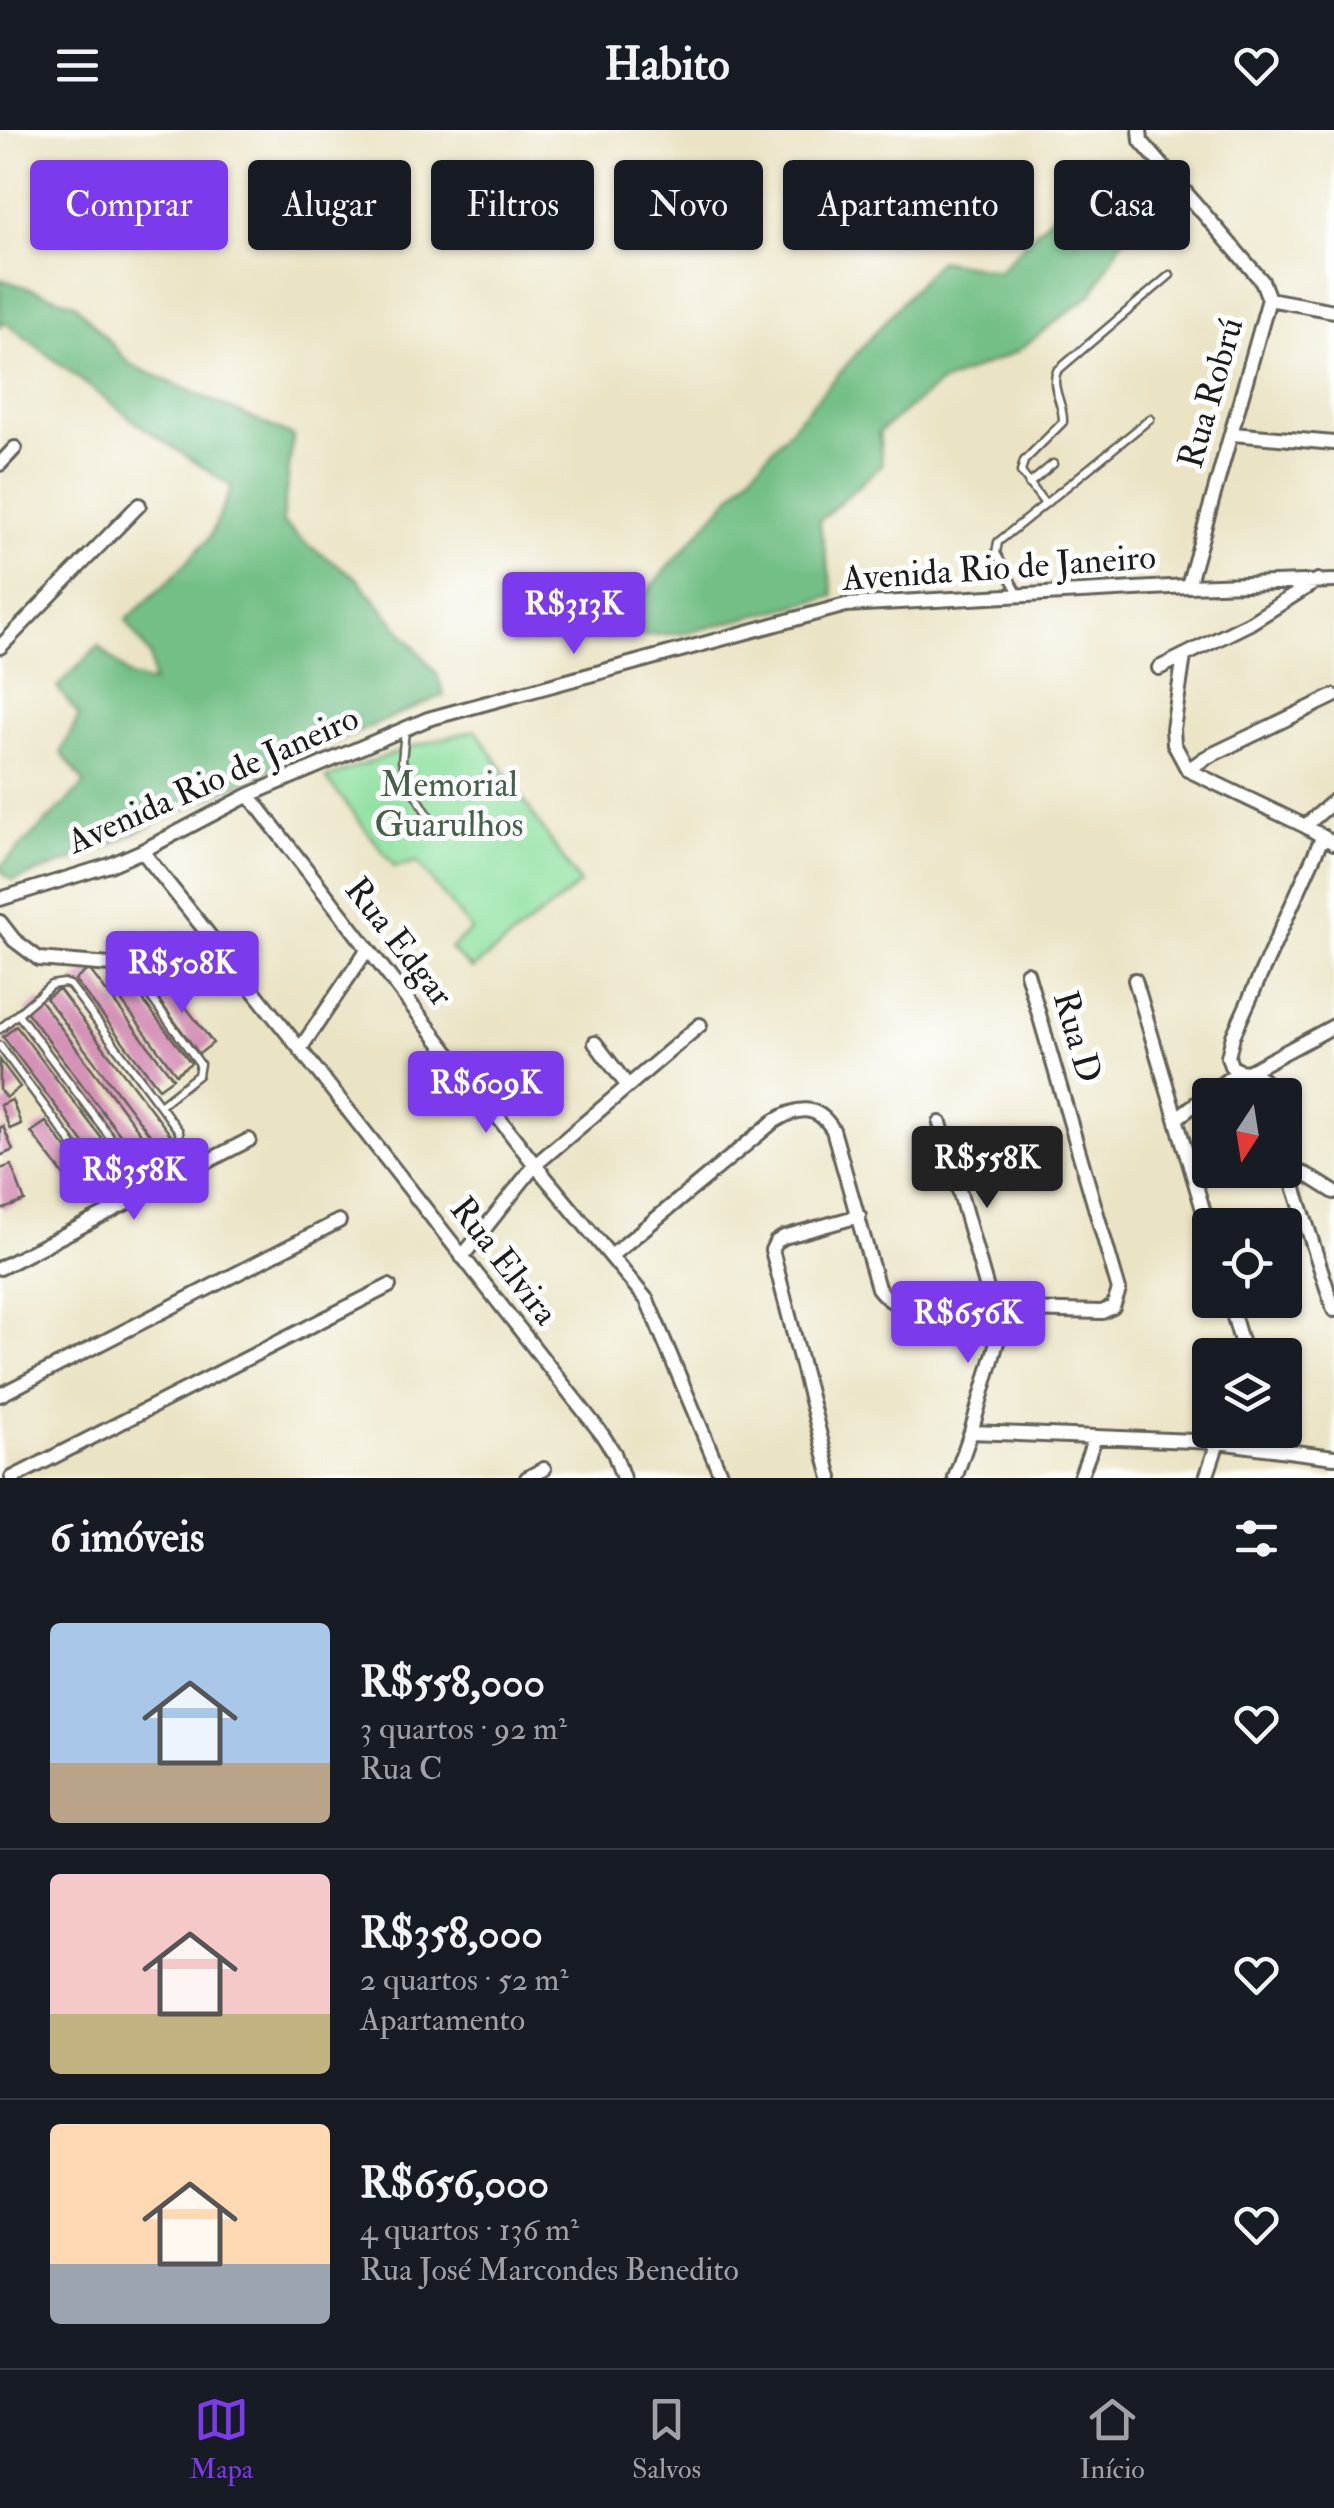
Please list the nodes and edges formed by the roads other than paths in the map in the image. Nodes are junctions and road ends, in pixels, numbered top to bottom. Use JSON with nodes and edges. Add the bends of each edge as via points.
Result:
{"nodes":[{"id":1,"x":1140,"y":136,"type":"edge"},
{"id":2,"x":1170,"y":275,"type":"dead end"},
{"id":3,"x":1269,"y":299,"type":"junction"},
{"id":4,"x":1334,"y":311,"type":"edge"},
{"id":5,"x":1150,"y":419,"type":"dead end"},
{"id":6,"x":1232,"y":434,"type":"junction"},
{"id":7,"x":1334,"y":443,"type":"edge"},
{"id":8,"x":15,"y":448,"type":"dead end"},
{"id":9,"x":0,"y":464,"type":"edge"},
{"id":10,"x":1053,"y":464,"type":"dead end"},
{"id":11,"x":1028,"y":484,"type":"junction"},
{"id":12,"x":139,"y":504,"type":"dead end"},
{"id":13,"x":1044,"y":504,"type":"junction"},
{"id":14,"x":1318,"y":580,"type":"junction"},
{"id":15,"x":1334,"y":581,"type":"edge"},
{"id":16,"x":1188,"y":586,"type":"junction"},
{"id":17,"x":1020,"y":596,"type":"junction"},
{"id":18,"x":0,"y":648,"type":"edge"},
{"id":19,"x":1184,"y":656,"type":"junction"},
{"id":20,"x":1159,"y":668,"type":"dead end"},
{"id":21,"x":1334,"y":696,"type":"edge"},
{"id":22,"x":405,"y":729,"type":"junction"},
{"id":23,"x":1188,"y":770,"type":"junction"},
{"id":24,"x":248,"y":795,"type":"junction"},
{"id":25,"x":1334,"y":801,"type":"edge"},
{"id":26,"x":434,"y":825,"type":"dead end"},
{"id":27,"x":1305,"y":826,"type":"junction"},
{"id":28,"x":1329,"y":839,"type":"edge"},
{"id":29,"x":142,"y":851,"type":"junction"},
{"id":30,"x":0,"y":899,"type":"edge"},
{"id":31,"x":0,"y":922,"type":"edge"},
{"id":32,"x":367,"y":950,"type":"junction"},
{"id":33,"x":62,"y":962,"type":"junction"},
{"id":34,"x":1026,"y":973,"type":"dead end"},
{"id":35,"x":142,"y":974,"type":"joint"},
{"id":36,"x":1135,"y":980,"type":"dead end"},
{"id":37,"x":64,"y":982,"type":"junction"},
{"id":38,"x":18,"y":1014,"type":"junction"},
{"id":39,"x":700,"y":1025,"type":"dead end"},
{"id":40,"x":1334,"y":1026,"type":"edge"},
{"id":41,"x":0,"y":1029,"type":"edge"},
{"id":42,"x":595,"y":1042,"type":"dead end"},
{"id":43,"x":0,"y":1046,"type":"edge"},
{"id":44,"x":300,"y":1049,"type":"junction"},
{"id":45,"x":1244,"y":1072,"type":"junction"},
{"id":46,"x":1262,"y":1078,"type":"edge"},
{"id":47,"x":627,"y":1085,"type":"junction"},
{"id":48,"x":160,"y":1105,"type":"junction"},
{"id":49,"x":1177,"y":1118,"type":"junction"},
{"id":50,"x":940,"y":1123,"type":"dead end"},
{"id":51,"x":249,"y":1140,"type":"dead end"},
{"id":52,"x":535,"y":1165,"type":"junction"},
{"id":53,"x":1302,"y":1171,"type":"edge"},
{"id":54,"x":137,"y":1173,"type":"junction"},
{"id":55,"x":1294,"y":1188,"type":"edge"},
{"id":56,"x":1334,"y":1192,"type":"edge"},
{"id":57,"x":1203,"y":1208,"type":"edge"},
{"id":58,"x":859,"y":1216,"type":"junction"},
{"id":59,"x":339,"y":1221,"type":"dead end"},
{"id":60,"x":611,"y":1256,"type":"junction"},
{"id":61,"x":462,"y":1257,"type":"junction"},
{"id":62,"x":0,"y":1268,"type":"edge"},
{"id":63,"x":389,"y":1286,"type":"dead end"},
{"id":64,"x":1334,"y":1310,"type":"edge"},
{"id":65,"x":999,"y":1311,"type":"junction"},
{"id":66,"x":0,"y":1395,"type":"edge"},
{"id":67,"x":971,"y":1432,"type":"junction"},
{"id":68,"x":1095,"y":1438,"type":"junction"},
{"id":69,"x":1192,"y":1441,"type":"edge"},
{"id":70,"x":1216,"y":1448,"type":"edge"},
{"id":71,"x":1264,"y":1448,"type":"edge"},
{"id":72,"x":1334,"y":1457,"type":"edge"},
{"id":73,"x":544,"y":1469,"type":"dead end"},
{"id":74,"x":12,"y":1478,"type":"edge"},
{"id":75,"x":526,"y":1478,"type":"edge"},
{"id":76,"x":623,"y":1478,"type":"edge"},
{"id":77,"x":722,"y":1478,"type":"edge"},
{"id":78,"x":831,"y":1478,"type":"edge"},
{"id":79,"x":954,"y":1478,"type":"edge"},
{"id":80,"x":1080,"y":1478,"type":"edge"},
{"id":81,"x":1206,"y":1478,"type":"edge"}],
"edges":[{"from":1,"to":3,"type":"street","name":"Rua Robrú","via":[[1262,281]]},
{"from":2,"to":11,"type":"lane","via":[[1057,370],[1064,417],[1024,461]]},
{"from":3,"to":4,"type":"street"},
{"from":3,"to":6,"type":"street","name":"Rua Robrú"},
{"from":5,"to":13,"type":"lane"},
{"from":6,"to":7,"type":"street"},
{"from":6,"to":16,"type":"street","name":"Rua Robrú"},
{"from":8,"to":9,"type":"street"},
{"from":10,"to":11,"type":"lane"},
{"from":11,"to":13,"type":"lane"},
{"from":12,"to":18,"type":"street"},
{"from":13,"to":17,"type":"lane","via":[[996,545]]},
{"from":14,"to":15,"type":"street","name":"Avenida Rio de Janeiro"},
{"from":14,"to":16,"type":"street","name":"Avenida Rio de Janeiro"},
{"from":14,"to":19,"type":"street"},
{"from":16,"to":17,"type":"street","name":"Avenida Rio de Janeiro"},
{"from":17,"to":22,"type":"street","name":"Avenida Rio de Janeiro","via":[[846,604]]},
{"from":19,"to":20,"type":"street"},
{"from":19,"to":23,"type":"street","via":[[1173,729]]},
{"from":21,"to":23,"type":"street"},
{"from":22,"to":24,"type":"street","name":"Avenida Rio de Janeiro"},
{"from":22,"to":26,"type":"lane","via":[[402,761]]},
{"from":23,"to":27,"type":"street"},
{"from":24,"to":29,"type":"street","name":"Avenida Rio de Janeiro"},
{"from":24,"to":32,"type":"street","name":"Rua Edgar"},
{"from":25,"to":27,"type":"street"},
{"from":27,"to":28,"type":"street"},
{"from":28,"to":45,"type":"street","via":[[1232,1036],[1228,1057]]},
{"from":29,"to":30,"type":"street","name":"Avenida Rio de Janeiro"},
{"from":29,"to":44,"type":"street","name":"Rua Elvira"},
{"from":31,"to":33,"type":"street","via":[[26,951]]},
{"from":32,"to":44,"type":"street"},
{"from":32,"to":52,"type":"street","name":"Rua Edgar"},
{"from":33,"to":35,"type":"street"},
{"from":33,"to":37,"type":"lane"},
{"from":34,"to":65,"type":"street","name":"Rua D","via":[[1120,1290],[1113,1307],[1102,1312]]},
{"from":35,"to":48,"type":"lane","via":[[200,1064],[198,1076]]},
{"from":36,"to":49,"type":"street"},
{"from":37,"to":38,"type":"lane"},
{"from":37,"to":48,"type":"lane"},
{"from":38,"to":41,"type":"lane"},
{"from":38,"to":54,"type":"lane"},
{"from":39,"to":47,"type":"street"},
{"from":40,"to":45,"type":"street"},
{"from":42,"to":47,"type":"street"},
{"from":43,"to":54,"type":"lane","via":[[99,1180],[113,1186]]},
{"from":44,"to":61,"type":"street","name":"Rua Elvira"},
{"from":45,"to":46,"type":"street"},
{"from":45,"to":49,"type":"street"},
{"from":47,"to":52,"type":"street"},
{"from":48,"to":54,"type":"lane","via":[[179,1131],[180,1144]]},
{"from":49,"to":57,"type":"street"},
{"from":50,"to":65,"type":"street"},
{"from":51,"to":62,"type":"street"},
{"from":52,"to":60,"type":"street","name":"Rua Edgar"},
{"from":52,"to":61,"type":"street"},
{"from":53,"to":56,"type":"street"},
{"from":55,"to":64,"type":"street"},
{"from":58,"to":60,"type":"street","via":[[834,1130],[821,1115],[797,1110],[772,1122]]},
{"from":58,"to":65,"type":"street","via":[[878,1288],[889,1300]]},
{"from":58,"to":78,"type":"street","via":[[784,1237],[772,1250]]},
{"from":59,"to":66,"type":"street"},
{"from":60,"to":77,"type":"street","name":"Rua Edgar","via":[[648,1300]]},
{"from":61,"to":76,"type":"street","name":"Rua Elvira","via":[[601,1433]]},
{"from":63,"to":74,"type":"street"},
{"from":65,"to":67,"type":"street"},
{"from":67,"to":68,"type":"street"},
{"from":67,"to":79,"type":"street"},
{"from":68,"to":69,"type":"street"},
{"from":68,"to":80,"type":"street"},
{"from":70,"to":81,"type":"street"},
{"from":71,"to":72,"type":"street"},
{"from":73,"to":75,"type":"street"}]}
